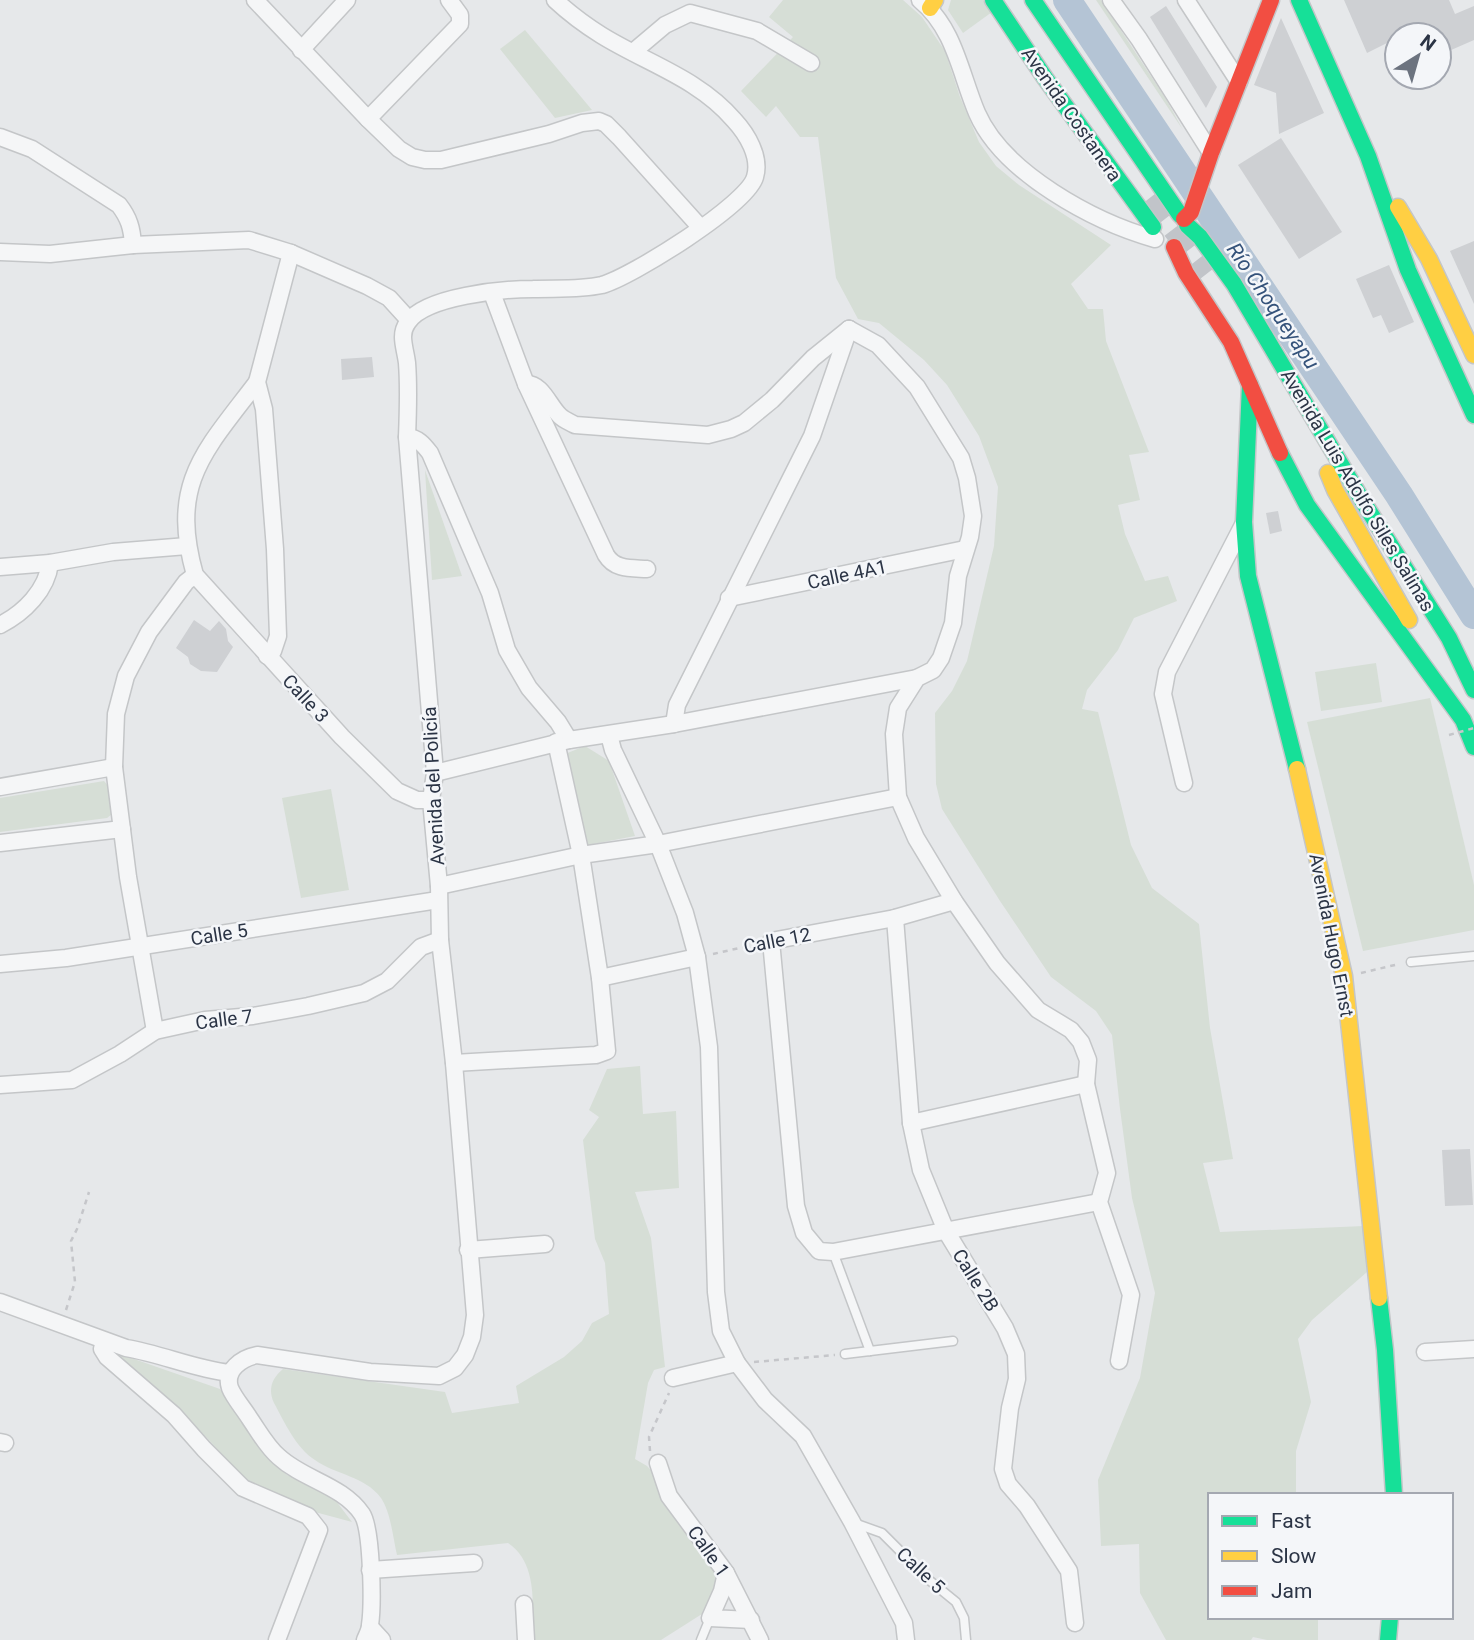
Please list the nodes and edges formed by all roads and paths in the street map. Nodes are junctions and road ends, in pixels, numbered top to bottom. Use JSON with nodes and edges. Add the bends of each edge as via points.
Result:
{"nodes":[{"id":1,"x":255,"y":0,"type":"edge"},
{"id":2,"x":347,"y":0,"type":"edge"},
{"id":3,"x":449,"y":0,"type":"edge"},
{"id":4,"x":555,"y":0,"type":"edge"},
{"id":5,"x":993,"y":0,"type":"edge"},
{"id":6,"x":1033,"y":0,"type":"edge"},
{"id":7,"x":1111,"y":0,"type":"edge"},
{"id":8,"x":1186,"y":0,"type":"edge"},
{"id":9,"x":1271,"y":0,"type":"edge"},
{"id":10,"x":1299,"y":0,"type":"edge"},
{"id":11,"x":928,"y":3,"type":"edge"},
{"id":12,"x":1044,"y":44,"type":"dead end"},
{"id":13,"x":302,"y":50,"type":"junction"},
{"id":14,"x":633,"y":52,"type":"junction"},
{"id":15,"x":811,"y":63,"type":"dead end"},
{"id":16,"x":1239,"y":82,"type":"junction"},
{"id":17,"x":368,"y":119,"type":"junction"},
{"id":18,"x":0,"y":137,"type":"edge"},
{"id":19,"x":1211,"y":153,"type":"junction"},
{"id":20,"x":1367,"y":156,"type":"junction"},
{"id":21,"x":1151,"y":197,"type":"tunnel mouth"},
{"id":22,"x":1186,"y":218,"type":"junction"},
{"id":23,"x":700,"y":228,"type":"junction"},
{"id":24,"x":1154,"y":233,"type":"junction"},
{"id":25,"x":133,"y":244,"type":"junction"},
{"id":26,"x":1174,"y":247,"type":"junction"},
{"id":27,"x":0,"y":252,"type":"edge"},
{"id":28,"x":291,"y":253,"type":"junction"},
{"id":29,"x":1209,"y":272,"type":"tunnel mouth"},
{"id":30,"x":492,"y":293,"type":"junction"},
{"id":31,"x":409,"y":320,"type":"junction"},
{"id":32,"x":849,"y":329,"type":"junction"},
{"id":33,"x":1474,"y":355,"type":"edge"},
{"id":34,"x":257,"y":382,"type":"junction"},
{"id":35,"x":1250,"y":382,"type":"junction"},
{"id":36,"x":526,"y":384,"type":"junction"},
{"id":37,"x":1471,"y":396,"type":"edge"},
{"id":38,"x":1474,"y":415,"type":"edge"},
{"id":39,"x":407,"y":437,"type":"junction"},
{"id":40,"x":1276,"y":444,"type":"junction"},
{"id":41,"x":1248,"y":451,"type":"junction"},
{"id":42,"x":1327,"y":470,"type":"junction"},
{"id":43,"x":1244,"y":522,"type":"junction"},
{"id":44,"x":187,"y":546,"type":"junction"},
{"id":45,"x":965,"y":550,"type":"junction"},
{"id":46,"x":50,"y":563,"type":"junction"},
{"id":47,"x":0,"y":567,"type":"edge"},
{"id":48,"x":648,"y":569,"type":"dead end"},
{"id":49,"x":195,"y":575,"type":"junction"},
{"id":50,"x":729,"y":598,"type":"junction"},
{"id":51,"x":0,"y":625,"type":"edge"},
{"id":52,"x":267,"y":656,"type":"junction"},
{"id":53,"x":917,"y":678,"type":"junction"},
{"id":54,"x":1471,"y":684,"type":"edge"},
{"id":55,"x":674,"y":724,"type":"junction"},
{"id":56,"x":1468,"y":724,"type":"edge"},
{"id":57,"x":609,"y":735,"type":"junction"},
{"id":58,"x":1449,"y":735,"type":"dead end"},
{"id":59,"x":563,"y":741,"type":"junction"},
{"id":60,"x":1474,"y":747,"type":"edge"},
{"id":61,"x":114,"y":768,"type":"junction"},
{"id":62,"x":435,"y":773,"type":"junction"},
{"id":63,"x":1184,"y":783,"type":"dead end"},
{"id":64,"x":0,"y":787,"type":"edge"},
{"id":65,"x":898,"y":797,"type":"junction"},
{"id":66,"x":430,"y":800,"type":"junction"},
{"id":67,"x":122,"y":829,"type":"junction"},
{"id":68,"x":0,"y":844,"type":"edge"},
{"id":69,"x":658,"y":844,"type":"junction"},
{"id":70,"x":581,"y":855,"type":"junction"},
{"id":71,"x":438,"y":893,"type":"junction"},
{"id":72,"x":954,"y":901,"type":"junction"},
{"id":73,"x":895,"y":919,"type":"junction"},
{"id":74,"x":440,"y":940,"type":"junction"},
{"id":75,"x":771,"y":941,"type":"junction"},
{"id":76,"x":139,"y":947,"type":"junction"},
{"id":77,"x":1474,"y":956,"type":"edge"},
{"id":78,"x":696,"y":957,"type":"junction"},
{"id":79,"x":1411,"y":962,"type":"joint"},
{"id":80,"x":0,"y":964,"type":"edge"},
{"id":81,"x":1344,"y":976,"type":"junction"},
{"id":82,"x":600,"y":978,"type":"junction"},
{"id":83,"x":155,"y":1031,"type":"junction"},
{"id":84,"x":454,"y":1063,"type":"junction"},
{"id":85,"x":1086,"y":1084,"type":"junction"},
{"id":86,"x":0,"y":1085,"type":"edge"},
{"id":87,"x":911,"y":1123,"type":"junction"},
{"id":88,"x":89,"y":1192,"type":"dead end"},
{"id":89,"x":1099,"y":1202,"type":"junction"},
{"id":90,"x":946,"y":1231,"type":"junction"},
{"id":91,"x":545,"y":1244,"type":"dead end"},
{"id":92,"x":468,"y":1250,"type":"junction"},
{"id":93,"x":833,"y":1252,"type":"junction"},
{"id":94,"x":0,"y":1302,"type":"edge"},
{"id":95,"x":62,"y":1324,"type":"junction"},
{"id":96,"x":953,"y":1340,"type":"dead end"},
{"id":97,"x":104,"y":1341,"type":"junction"},
{"id":98,"x":1474,"y":1349,"type":"edge"},
{"id":99,"x":870,"y":1351,"type":"junction"},
{"id":100,"x":1425,"y":1352,"type":"dead end"},
{"id":101,"x":845,"y":1354,"type":"joint"},
{"id":102,"x":1119,"y":1361,"type":"dead end"},
{"id":103,"x":737,"y":1363,"type":"junction"},
{"id":104,"x":230,"y":1373,"type":"junction"},
{"id":105,"x":673,"y":1378,"type":"joint"},
{"id":106,"x":658,"y":1463,"type":"joint"},
{"id":107,"x":1394,"y":1493,"type":"edge"},
{"id":108,"x":852,"y":1522,"type":"junction"},
{"id":109,"x":474,"y":1563,"type":"dead end"},
{"id":110,"x":370,"y":1570,"type":"junction"},
{"id":111,"x":726,"y":1573,"type":"junction"},
{"id":112,"x":524,"y":1604,"type":"dead end"},
{"id":113,"x":710,"y":1618,"type":"junction"},
{"id":114,"x":1390,"y":1619,"type":"edge"},
{"id":115,"x":751,"y":1620,"type":"junction"},
{"id":116,"x":1075,"y":1623,"type":"dead end"},
{"id":117,"x":368,"y":1633,"type":"edge"},
{"id":118,"x":276,"y":1640,"type":"edge"},
{"id":119,"x":382,"y":1640,"type":"edge"},
{"id":120,"x":526,"y":1640,"type":"edge"},
{"id":121,"x":701,"y":1640,"type":"edge"},
{"id":122,"x":761,"y":1640,"type":"edge"},
{"id":123,"x":906,"y":1640,"type":"edge"},
{"id":124,"x":966,"y":1640,"type":"edge"},
{"id":125,"x":1388,"y":1640,"type":"edge"}],
"edges":[{"from":1,"to":13,"type":"street"},
{"from":2,"to":13,"type":"street"},
{"from":3,"to":17,"type":"street","via":[[460,15],[460,24]]},
{"from":4,"to":14,"type":"street","via":[[601,35]]},
{"from":5,"to":24,"type":"main road","name":"Avenida Costanera"},
{"from":6,"to":22,"type":"main road","name":"Avenida Costanera"},
{"from":7,"to":19,"type":"street"},
{"from":8,"to":16,"type":"street"},
{"from":9,"to":16,"type":"main road"},
{"from":10,"to":20,"type":"main road"},
{"from":11,"to":24,"type":"street","via":[[955,48],[978,114],[1000,150],[1098,218],[1129,232]]},
{"from":12,"to":21,"type":"main road"},
{"from":13,"to":17,"type":"street"},
{"from":14,"to":15,"type":"street","via":[[665,24],[690,13],[757,31]]},
{"from":14,"to":23,"type":"street","via":[[682,77],[714,101],[734,119],[752,146],[757,166],[749,188]]},
{"from":16,"to":19,"type":"main road"},
{"from":17,"to":23,"type":"street","via":[[400,149],[425,160],[599,121],[619,137]]},
{"from":18,"to":25,"type":"street","via":[[32,149],[118,205],[132,229]]},
{"from":19,"to":22,"type":"main road"},
{"from":20,"to":33,"type":"main road","via":[[1429,259]]},
{"from":20,"to":37,"type":"main road","via":[[1408,270]]},
{"from":22,"to":24,"type":"main road","via":[[1163,214],[1154,222]]},
{"from":22,"to":26,"type":"main road","via":[[1184,242]]},
{"from":22,"to":54,"type":"main road","name":"Avenida Luis Adolfo Siles Salinas","via":[[1234,284],[1449,638]]},
{"from":23,"to":30,"type":"street","via":[[658,257],[605,284]]},
{"from":24,"to":26,"type":"main road","via":[[1163,246]]},
{"from":25,"to":27,"type":"street","via":[[50,254]]},
{"from":25,"to":28,"type":"street","via":[[249,240]]},
{"from":26,"to":35,"type":"main road","name":"Avenida Luis Adolfo Siles Salinas"},
{"from":28,"to":31,"type":"street","via":[[389,298]]},
{"from":28,"to":34,"type":"street"},
{"from":29,"to":42,"type":"main road"},
{"from":30,"to":31,"type":"street","via":[[453,299],[421,310]]},
{"from":30,"to":36,"type":"street"},
{"from":31,"to":39,"type":"street","name":"Avenida del Policía","via":[[403,338]]},
{"from":32,"to":36,"type":"street","via":[[744,423],[708,435],[575,425],[558,414],[537,387]]},
{"from":32,"to":45,"type":"street","via":[[877,345],[917,387],[961,458],[973,516]]},
{"from":32,"to":50,"type":"street","via":[[812,436]]},
{"from":34,"to":44,"type":"street","via":[[206,449],[191,483],[185,518]]},
{"from":34,"to":52,"type":"street","via":[[265,423],[275,548],[278,636]]},
{"from":35,"to":40,"type":"main road","name":"Avenida Luis Adolfo Siles Salinas"},
{"from":35,"to":41,"type":"main road","name":"Avenida Hugo Ernst"},
{"from":36,"to":48,"type":"street","via":[[611,562],[618,567]]},
{"from":37,"to":38,"type":"main road"},
{"from":39,"to":59,"type":"street","via":[[421,442],[430,453],[490,593],[507,650],[529,688],[558,722]]},
{"from":39,"to":62,"type":"street","name":"Avenida del Policía"},
{"from":40,"to":41,"type":"main road"},
{"from":40,"to":56,"type":"main road","name":"Avenida Luis Adolfo Siles Salinas","via":[[1307,505]]},
{"from":41,"to":43,"type":"main road","name":"Avenida Hugo Ernst"},
{"from":42,"to":54,"type":"main road","via":[[1439,645]]},
{"from":42,"to":56,"type":"main road"},
{"from":43,"to":63,"type":"street","via":[[1167,672],[1163,694]]},
{"from":43,"to":81,"type":"main road","name":"Avenida Hugo Ernst","via":[[1248,576]]},
{"from":44,"to":46,"type":"street"},
{"from":44,"to":49,"type":"street"},
{"from":45,"to":50,"type":"street","name":"Calle 4A1"},
{"from":45,"to":53,"type":"street","via":[[953,623],[941,658],[933,670]]},
{"from":46,"to":47,"type":"street"},
{"from":46,"to":51,"type":"street","via":[[34,599]]},
{"from":49,"to":52,"type":"street","name":"Calle 3"},
{"from":49,"to":61,"type":"street","via":[[149,632],[126,676],[116,714]]},
{"from":50,"to":55,"type":"street","via":[[677,705]]},
{"from":52,"to":66,"type":"street","name":"Calle 3","via":[[397,791]]},
{"from":53,"to":55,"type":"street"},
{"from":53,"to":65,"type":"street","via":[[898,708],[894,734]]},
{"from":55,"to":57,"type":"street"},
{"from":56,"to":58,"type":"path","bridge":true},
{"from":56,"to":60,"type":"main road","name":"Avenida Luis Adolfo Siles Salinas"},
{"from":57,"to":59,"type":"street"},
{"from":57,"to":69,"type":"street"},
{"from":59,"to":62,"type":"street"},
{"from":59,"to":70,"type":"street"},
{"from":61,"to":64,"type":"street"},
{"from":61,"to":67,"type":"street"},
{"from":62,"to":66,"type":"street","name":"Avenida del Policía"},
{"from":65,"to":69,"type":"street","name":"Calle 5"},
{"from":65,"to":72,"type":"street","via":[[915,838]]},
{"from":66,"to":71,"type":"street","name":"Avenida del Policía"},
{"from":67,"to":68,"type":"street"},
{"from":67,"to":76,"type":"street"},
{"from":69,"to":70,"type":"street","name":"Calle 5"},
{"from":69,"to":78,"type":"street","via":[[685,913]]},
{"from":70,"to":71,"type":"street","name":"Calle 5"},
{"from":70,"to":82,"type":"street"},
{"from":71,"to":74,"type":"street","name":"Avenida del Policía"},
{"from":71,"to":76,"type":"street","name":"Calle 5"},
{"from":72,"to":73,"type":"street","name":"Calle 12"},
{"from":72,"to":85,"type":"street","via":[[997,963],[1038,1010],[1071,1030],[1081,1042],[1088,1060]]},
{"from":73,"to":75,"type":"street","name":"Calle 12"},
{"from":73,"to":87,"type":"street","name":"Calle 2B"},
{"from":74,"to":83,"type":"street","name":"Calle 7","via":[[421,947],[387,981],[364,993]]},
{"from":74,"to":84,"type":"street","name":"Avenida del Policía"},
{"from":75,"to":78,"type":"path","name":"Calle 12"},
{"from":75,"to":93,"type":"street","via":[[796,1206],[804,1233],[819,1251]]},
{"from":76,"to":80,"type":"street","name":"Calle 5"},
{"from":76,"to":83,"type":"street"},
{"from":77,"to":79,"type":"lane"},
{"from":78,"to":82,"type":"street"},
{"from":78,"to":103,"type":"street","via":[[709,1047],[716,1292],[721,1331]]},
{"from":79,"to":81,"type":"path"},
{"from":81,"to":107,"type":"main road","name":"Avenida Hugo Ernst","via":[[1385,1350]]},
{"from":82,"to":84,"type":"street","via":[[607,1051]]},
{"from":83,"to":86,"type":"street","name":"Calle 7","via":[[72,1080]]},
{"from":84,"to":92,"type":"street","name":"Avenida del Policía"},
{"from":85,"to":87,"type":"street"},
{"from":85,"to":89,"type":"street","via":[[1107,1173]]},
{"from":87,"to":90,"type":"street","name":"Calle 2B","via":[[921,1170]]},
{"from":88,"to":95,"type":"path","via":[[71,1241],[75,1282]]},
{"from":89,"to":90,"type":"street"},
{"from":89,"to":102,"type":"street","via":[[1131,1295]]},
{"from":90,"to":93,"type":"street"},
{"from":90,"to":116,"type":"street","name":"Calle 2B","via":[[1006,1328],[1016,1354],[1017,1378],[1003,1469],[1069,1571]]},
{"from":91,"to":92,"type":"street"},
{"from":92,"to":104,"type":"street","name":"Avenida del Policía","via":[[475,1315],[465,1355],[455,1368],[439,1376],[422,1376],[257,1355],[240,1361]]},
{"from":93,"to":99,"type":"lane"},
{"from":94,"to":95,"type":"street"},
{"from":95,"to":97,"type":"street"},
{"from":96,"to":99,"type":"lane"},
{"from":97,"to":104,"type":"street","via":[[196,1368]]},
{"from":97,"to":118,"type":"street","via":[[107,1357],[174,1415],[243,1488],[315,1522],[319,1530]]},
{"from":98,"to":100,"type":"street"},
{"from":99,"to":101,"type":"lane"},
{"from":101,"to":103,"type":"path"},
{"from":103,"to":105,"type":"street"},
{"from":103,"to":108,"type":"street","via":[[765,1400],[803,1436]]},
{"from":104,"to":110,"type":"street","via":[[229,1386],[278,1457],[331,1488],[362,1514],[367,1524]]},
{"from":105,"to":106,"type":"path","via":[[649,1437],[649,1450]]},
{"from":106,"to":111,"type":"street","name":"Calle 1","via":[[669,1496]]},
{"from":108,"to":123,"type":"street","via":[[904,1623]]},
{"from":108,"to":124,"type":"lane","name":"Calle 5","via":[[882,1533],[956,1602],[964,1618]]},
{"from":109,"to":110,"type":"street"},
{"from":110,"to":117,"type":"street"},
{"from":111,"to":113,"type":"street"},
{"from":111,"to":115,"type":"street","name":"Calle 1"},
{"from":112,"to":120,"type":"street"},
{"from":113,"to":115,"type":"street"},
{"from":113,"to":121,"type":"lane"},
{"from":114,"to":125,"type":"main road"},
{"from":115,"to":122,"type":"street","name":"Calle 1"},
{"from":117,"to":119,"type":"street"}]}
